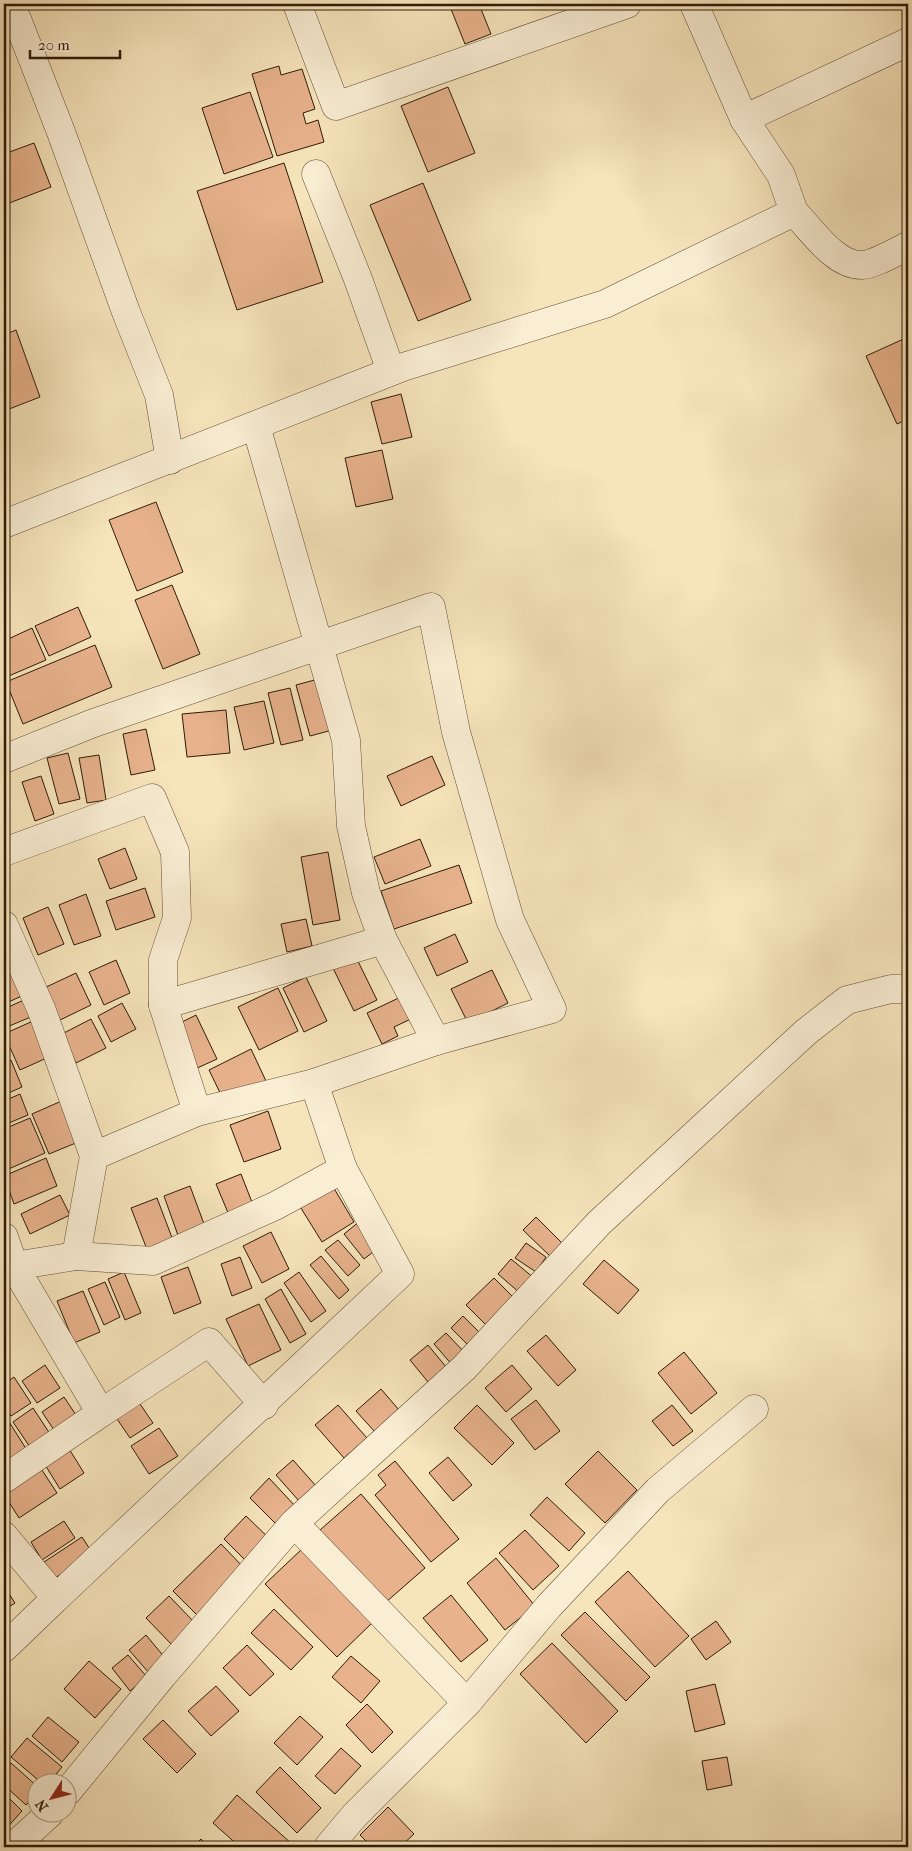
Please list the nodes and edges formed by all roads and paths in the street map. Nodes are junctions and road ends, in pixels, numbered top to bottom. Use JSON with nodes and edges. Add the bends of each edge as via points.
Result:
{"nodes":[{"id":1,"x":297,"y":4,"type":"edge"},
{"id":2,"x":627,"y":4,"type":"edge"},
{"id":3,"x":694,"y":4,"type":"edge"},
{"id":4,"x":16,"y":20,"type":"dead end"},
{"id":5,"x":908,"y":42,"type":"edge"},
{"id":6,"x":744,"y":119,"type":"junction"},
{"id":7,"x":316,"y":174,"type":"dead end"},
{"id":8,"x":794,"y":212,"type":"junction"},
{"id":9,"x":908,"y":246,"type":"edge"},
{"id":10,"x":391,"y":371,"type":"junction"},
{"id":11,"x":256,"y":426,"type":"junction"},
{"id":12,"x":170,"y":460,"type":"junction"},
{"id":13,"x":4,"y":524,"type":"edge"},
{"id":14,"x":319,"y":646,"type":"junction"},
{"id":15,"x":4,"y":759,"type":"edge"},
{"id":16,"x":4,"y":852,"type":"edge"},
{"id":17,"x":4,"y":925,"type":"edge"},
{"id":18,"x":383,"y":940,"type":"junction"},
{"id":19,"x":908,"y":989,"type":"edge"},
{"id":20,"x":163,"y":1006,"type":"junction"},
{"id":21,"x":436,"y":1041,"type":"junction"},
{"id":22,"x":314,"y":1083,"type":"junction"},
{"id":23,"x":196,"y":1112,"type":"junction"},
{"id":24,"x":94,"y":1156,"type":"junction"},
{"id":25,"x":343,"y":1169,"type":"junction"},
{"id":26,"x":4,"y":1237,"type":"edge"},
{"id":27,"x":76,"y":1256,"type":"junction"},
{"id":28,"x":9,"y":1268,"type":"edge"},
{"id":29,"x":264,"y":1405,"type":"junction"},
{"id":30,"x":754,"y":1409,"type":"dead end"},
{"id":31,"x":101,"y":1413,"type":"junction"},
{"id":32,"x":4,"y":1479,"type":"edge"},
{"id":33,"x":294,"y":1523,"type":"junction"},
{"id":34,"x":4,"y":1536,"type":"edge"},
{"id":35,"x":56,"y":1598,"type":"junction"},
{"id":36,"x":4,"y":1648,"type":"edge"},
{"id":37,"x":467,"y":1703,"type":"junction"},
{"id":38,"x":78,"y":1779,"type":"edge"},
{"id":39,"x":37,"y":1824,"type":"edge"},
{"id":40,"x":13,"y":1847,"type":"edge"},
{"id":41,"x":328,"y":1847,"type":"edge"}],
"edges":[{"from":1,"to":2,"type":"street","via":[[336,106]]},
{"from":3,"to":6,"type":"street"},
{"from":4,"to":12,"type":"street","via":[[159,395]]},
{"from":5,"to":6,"type":"street"},
{"from":6,"to":8,"type":"street","via":[[781,175]]},
{"from":7,"to":10,"type":"street"},
{"from":8,"to":9,"type":"street","via":[[848,264],[864,266]]},
{"from":8,"to":10,"type":"street","via":[[605,304]]},
{"from":10,"to":11,"type":"street"},
{"from":11,"to":12,"type":"street"},
{"from":11,"to":14,"type":"street"},
{"from":12,"to":13,"type":"street"},
{"from":14,"to":15,"type":"street","via":[[91,724]]},
{"from":14,"to":18,"type":"street","via":[[346,740],[351,826],[366,893]]},
{"from":14,"to":21,"type":"street","via":[[431,607],[456,732],[510,920],[552,1009]]},
{"from":16,"to":20,"type":"street","via":[[152,798],[175,852],[177,918],[162,960]]},
{"from":17,"to":24,"type":"street","via":[[42,1011]]},
{"from":18,"to":20,"type":"street"},
{"from":18,"to":21,"type":"street"},
{"from":19,"to":33,"type":"street","via":[[891,989],[847,1000],[806,1032],[599,1223],[464,1368]]},
{"from":20,"to":23,"type":"street"},
{"from":21,"to":22,"type":"street"},
{"from":22,"to":23,"type":"street"},
{"from":22,"to":25,"type":"street"},
{"from":23,"to":24,"type":"street"},
{"from":24,"to":27,"type":"street"},
{"from":25,"to":27,"type":"street","via":[[275,1206],[153,1261]]},
{"from":25,"to":29,"type":"street","via":[[400,1274]]},
{"from":26,"to":28,"type":"street"},
{"from":27,"to":28,"type":"street"},
{"from":28,"to":31,"type":"street"},
{"from":29,"to":31,"type":"street","via":[[209,1342]]},
{"from":29,"to":35,"type":"street"},
{"from":30,"to":37,"type":"street","via":[[658,1490],[549,1606]]},
{"from":31,"to":32,"type":"street"},
{"from":33,"to":37,"type":"street"},
{"from":33,"to":38,"type":"street"},
{"from":34,"to":35,"type":"street"},
{"from":35,"to":36,"type":"street"},
{"from":37,"to":41,"type":"street","via":[[354,1816]]},
{"from":39,"to":40,"type":"street"}]}
